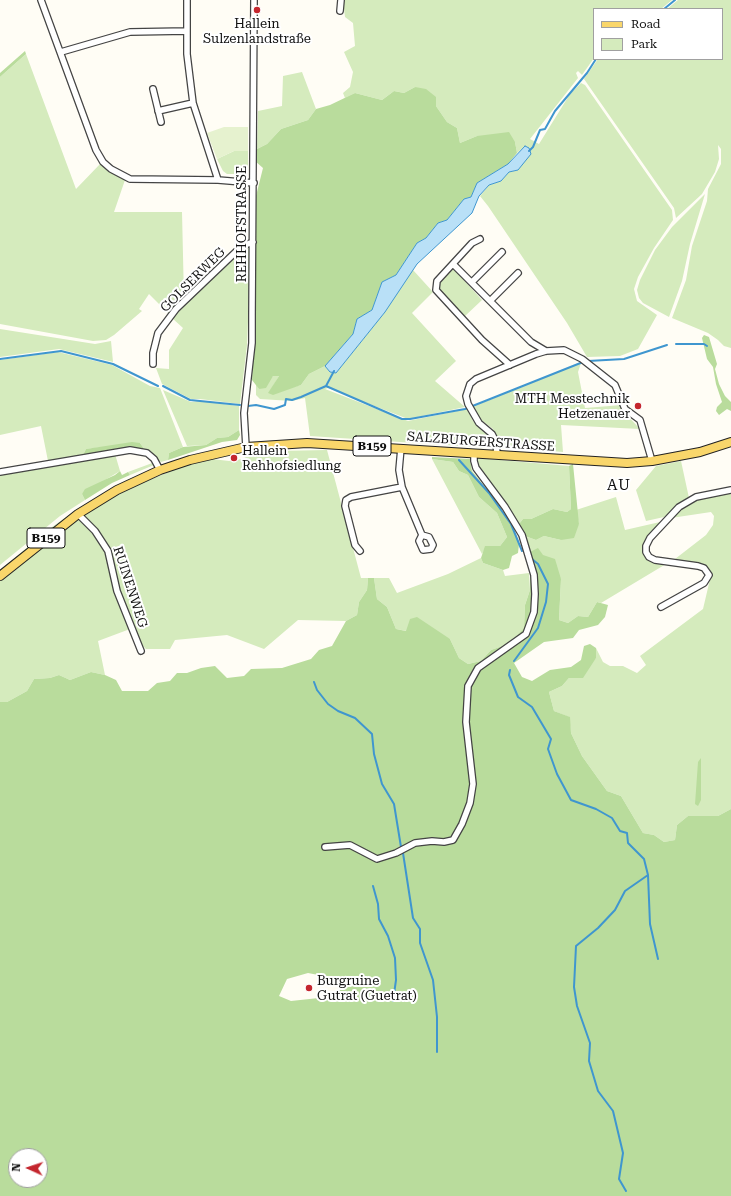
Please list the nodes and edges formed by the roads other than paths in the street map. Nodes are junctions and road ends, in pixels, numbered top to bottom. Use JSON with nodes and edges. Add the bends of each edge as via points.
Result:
{"nodes":[{"id":1,"x":41,"y":0,"type":"edge"},
{"id":2,"x":187,"y":0,"type":"edge"},
{"id":3,"x":254,"y":0,"type":"edge"},
{"id":4,"x":341,"y":0,"type":"edge"},
{"id":5,"x":340,"y":11,"type":"dead end"},
{"id":6,"x":187,"y":31,"type":"junction"},
{"id":7,"x":61,"y":52,"type":"junction"},
{"id":8,"x":153,"y":90,"type":"dead end"},
{"id":9,"x":193,"y":103,"type":"junction"},
{"id":10,"x":158,"y":111,"type":"junction"},
{"id":11,"x":161,"y":122,"type":"dead end"},
{"id":12,"x":218,"y":180,"type":"junction"},
{"id":13,"x":254,"y":183,"type":"junction"},
{"id":14,"x":480,"y":239,"type":"dead end"},
{"id":15,"x":253,"y":242,"type":"junction"},
{"id":16,"x":502,"y":252,"type":"dead end"},
{"id":17,"x":454,"y":264,"type":"junction"},
{"id":18,"x":518,"y":273,"type":"dead end"},
{"id":19,"x":472,"y":282,"type":"junction"},
{"id":20,"x":490,"y":301,"type":"junction"},
{"id":21,"x":546,"y":351,"type":"junction"},
{"id":22,"x":153,"y":364,"type":"dead end"},
{"id":23,"x":510,"y":365,"type":"junction"},
{"id":24,"x":731,"y":442,"type":"edge"},
{"id":25,"x":246,"y":448,"type":"junction"},
{"id":26,"x":401,"y":450,"type":"junction"},
{"id":27,"x":497,"y":455,"type":"junction"},
{"id":28,"x":474,"y":457,"type":"junction"},
{"id":29,"x":652,"y":461,"type":"junction"},
{"id":30,"x":160,"y":470,"type":"junction"},
{"id":31,"x":0,"y":472,"type":"edge"},
{"id":32,"x":402,"y":487,"type":"junction"},
{"id":33,"x":731,"y":490,"type":"edge"},
{"id":34,"x":78,"y":514,"type":"junction"},
{"id":35,"x":422,"y":535,"type":"dead end"},
{"id":36,"x":360,"y":551,"type":"dead end"},
{"id":37,"x":0,"y":576,"type":"edge"},
{"id":38,"x":661,"y":607,"type":"dead end"},
{"id":39,"x":141,"y":651,"type":"dead end"},
{"id":40,"x":325,"y":847,"type":"dead end"}],
"edges":[{"from":1,"to":7,"type":"street"},
{"from":2,"to":6,"type":"street"},
{"from":3,"to":13,"type":"street","name":"REHHOFSTRASSE"},
{"from":4,"to":5,"type":"street"},
{"from":6,"to":7,"type":"street","via":[[130,32]]},
{"from":6,"to":9,"type":"street"},
{"from":7,"to":12,"type":"street","via":[[96,150],[111,170],[130,179]]},
{"from":8,"to":10,"type":"street"},
{"from":9,"to":10,"type":"street"},
{"from":9,"to":12,"type":"street"},
{"from":10,"to":11,"type":"street"},
{"from":12,"to":13,"type":"street"},
{"from":13,"to":15,"type":"street","name":"REHHOFSTRASSE"},
{"from":14,"to":17,"type":"street","via":[[472,243]]},
{"from":15,"to":22,"type":"street","name":"GOLSERWEG","via":[[242,246],[176,310],[158,333]]},
{"from":15,"to":25,"type":"street","name":"REHHOFSTRASSE","via":[[252,343],[244,412]]},
{"from":16,"to":19,"type":"street"},
{"from":17,"to":19,"type":"street"},
{"from":17,"to":23,"type":"street","via":[[437,281],[436,290],[482,340]]},
{"from":18,"to":20,"type":"street"},
{"from":19,"to":20,"type":"street"},
{"from":20,"to":21,"type":"street","via":[[531,342]]},
{"from":21,"to":23,"type":"street"},
{"from":21,"to":29,"type":"street","via":[[564,350],[574,354],[615,385],[625,409],[640,420]]},
{"from":23,"to":27,"type":"street","via":[[476,379],[470,384],[466,396],[479,423],[492,434],[496,442]]},
{"from":24,"to":29,"type":"main road","name":"SALZBURGERSTRASSE","number":"B159","via":[[700,452]]},
{"from":25,"to":26,"type":"main road","name":"SALZBURGERSTRASSE","number":"B159","via":[[307,443]]},
{"from":25,"to":30,"type":"main road","name":"SALZBURGERSTRASSE","number":"B159","via":[[190,460]]},
{"from":26,"to":28,"type":"main road","name":"SALZBURGERSTRASSE","number":"B159"},
{"from":26,"to":32,"type":"street","via":[[399,470]]},
{"from":27,"to":28,"type":"main road","name":"SALZBURGERSTRASSE","number":"B159"},
{"from":27,"to":29,"type":"main road","name":"SALZBURGERSTRASSE","number":"B159","via":[[601,463]]},
{"from":28,"to":40,"type":"street","via":[[480,475],[505,507],[522,535],[534,575],[535,594],[534,612],[526,634],[478,668],[468,686],[466,722],[473,784],[470,803],[462,824],[453,840],[415,843],[396,853],[376,858],[350,845]]},
{"from":30,"to":31,"type":"street","via":[[147,453],[130,450]]},
{"from":30,"to":34,"type":"main road","name":"SALZBURGERSTRASSE","number":"B159","via":[[117,490]]},
{"from":32,"to":35,"type":"street"},
{"from":32,"to":36,"type":"street","via":[[346,500],[345,506],[355,545]]},
{"from":33,"to":38,"type":"street","via":[[696,497],[680,507],[650,538],[646,546],[649,557],[698,566],[704,568],[709,575],[704,583]]},
{"from":34,"to":37,"type":"main road","name":"SALZBURGERSTRASSE","number":"B159"},
{"from":34,"to":39,"type":"street","name":"RUINENWEG","via":[[95,531],[108,551],[117,591]]}]}
